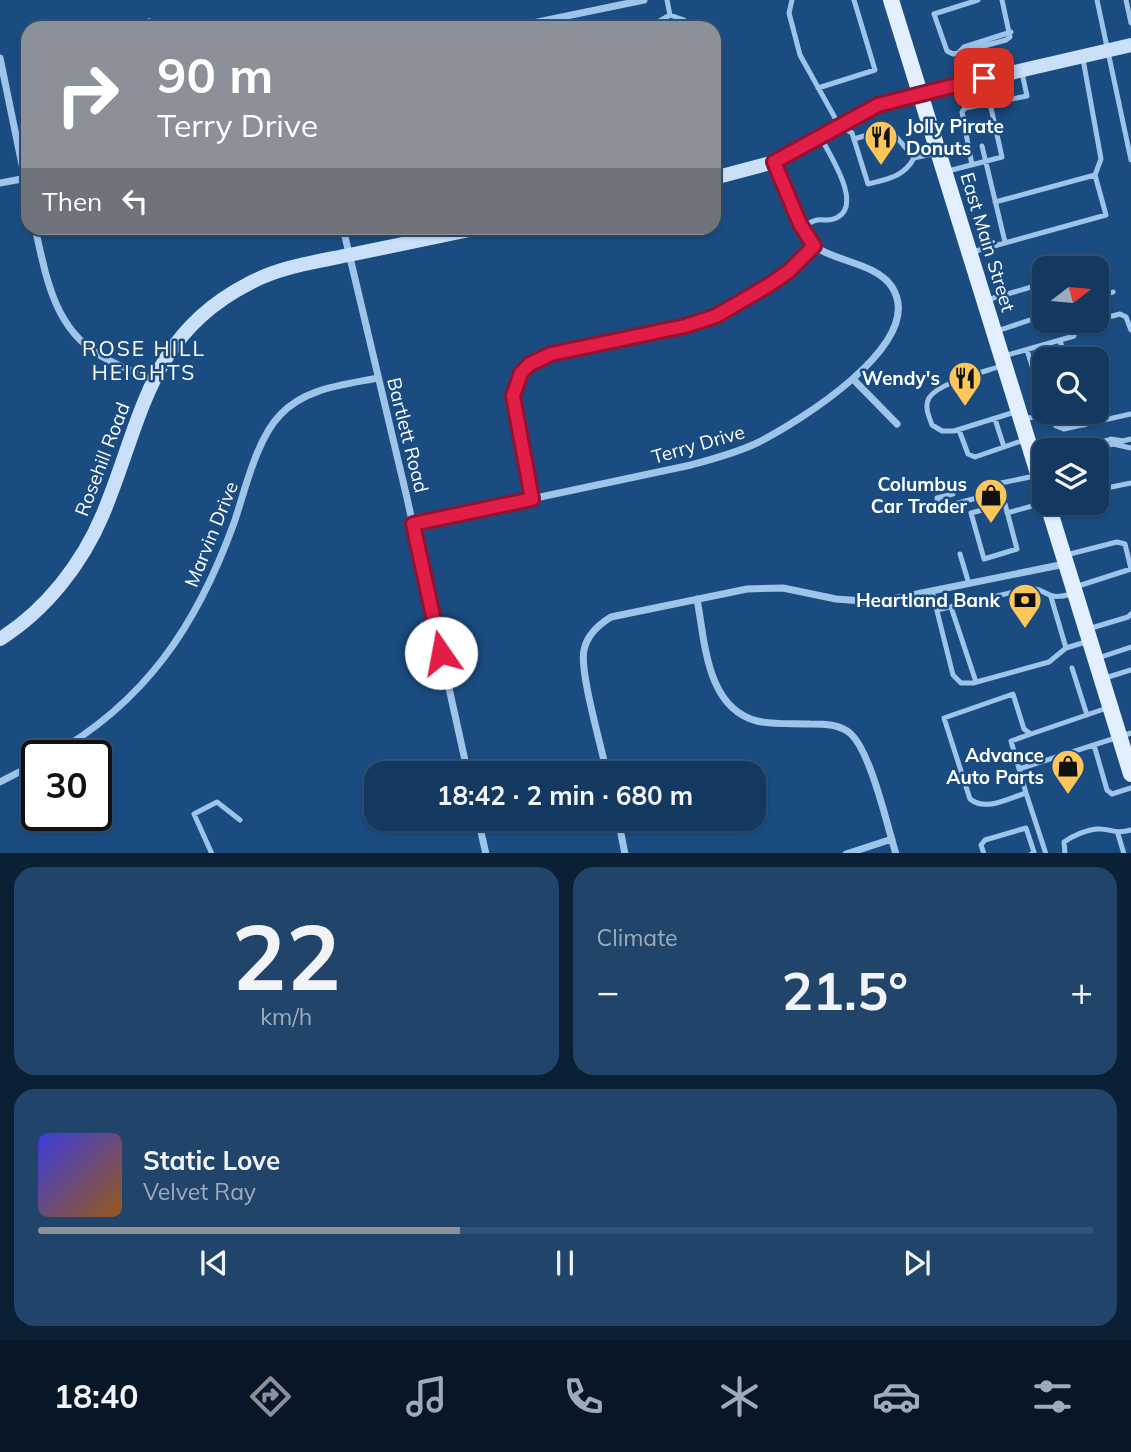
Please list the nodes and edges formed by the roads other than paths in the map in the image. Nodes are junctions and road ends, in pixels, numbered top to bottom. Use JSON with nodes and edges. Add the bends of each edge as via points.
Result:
{"nodes":[{"id":1,"x":644,"y":0,"type":"edge"},
{"id":2,"x":667,"y":0,"type":"edge"},
{"id":3,"x":793,"y":0,"type":"edge"},
{"id":4,"x":854,"y":0,"type":"edge"},
{"id":5,"x":891,"y":0,"type":"edge"},
{"id":6,"x":978,"y":0,"type":"edge"},
{"id":7,"x":1002,"y":0,"type":"edge"},
{"id":8,"x":1097,"y":0,"type":"edge"},
{"id":9,"x":1128,"y":2,"type":"edge"},
{"id":10,"x":670,"y":15,"type":"junction"},
{"id":11,"x":542,"y":21,"type":"edge"},
{"id":12,"x":660,"y":21,"type":"edge"},
{"id":13,"x":684,"y":21,"type":"edge"},
{"id":14,"x":1131,"y":23,"type":"edge"},
{"id":15,"x":1131,"y":46,"type":"edge"},
{"id":16,"x":1108,"y":51,"type":"junction"},
{"id":17,"x":1082,"y":56,"type":"junction"},
{"id":18,"x":0,"y":58,"type":"edge"},
{"id":19,"x":1021,"y":70,"type":"junction"},
{"id":20,"x":984,"y":78,"type":"junction"},
{"id":21,"x":818,"y":88,"type":"junction"},
{"id":22,"x":920,"y":93,"type":"junction"},
{"id":23,"x":990,"y":104,"type":"junction"},
{"id":24,"x":973,"y":107,"type":"junction"},
{"id":25,"x":975,"y":116,"type":"dead end"},
{"id":26,"x":839,"y":125,"type":"junction"},
{"id":27,"x":820,"y":135,"type":"junction"},
{"id":28,"x":854,"y":139,"type":"junction"},
{"id":29,"x":982,"y":146,"type":"dead end"},
{"id":30,"x":938,"y":153,"type":"junction"},
{"id":31,"x":21,"y":155,"type":"edge"},
{"id":32,"x":914,"y":159,"type":"junction"},
{"id":33,"x":1131,"y":160,"type":"edge"},
{"id":34,"x":774,"y":162,"type":"junction"},
{"id":35,"x":985,"y":162,"type":"junction"},
{"id":36,"x":972,"y":165,"type":"junction"},
{"id":37,"x":944,"y":172,"type":"junction"},
{"id":38,"x":1095,"y":175,"type":"junction"},
{"id":39,"x":721,"y":176,"type":"edge"},
{"id":40,"x":21,"y":179,"type":"edge"},
{"id":41,"x":0,"y":183,"type":"edge"},
{"id":42,"x":995,"y":202,"type":"junction"},
{"id":43,"x":802,"y":226,"type":"junction"},
{"id":44,"x":37,"y":235,"type":"edge"},
{"id":45,"x":345,"y":235,"type":"edge"},
{"id":46,"x":445,"y":235,"type":"edge"},
{"id":47,"x":1005,"y":242,"type":"junction"},
{"id":48,"x":814,"y":246,"type":"junction"},
{"id":49,"x":969,"y":253,"type":"junction"},
{"id":50,"x":349,"y":255,"type":"junction"},
{"id":51,"x":1032,"y":287,"type":"edge"},
{"id":52,"x":1114,"y":292,"type":"dead end"},
{"id":53,"x":1110,"y":293,"type":"edge"},
{"id":54,"x":984,"y":301,"type":"junction"},
{"id":55,"x":1110,"y":316,"type":"edge"},
{"id":56,"x":1032,"y":319,"type":"edge"},
{"id":57,"x":1131,"y":330,"type":"edge"},
{"id":58,"x":994,"y":332,"type":"junction"},
{"id":59,"x":1075,"y":333,"type":"edge"},
{"id":60,"x":1060,"y":340,"type":"junction"},
{"id":61,"x":1041,"y":346,"type":"joint"},
{"id":62,"x":1062,"y":347,"type":"edge"},
{"id":63,"x":1027,"y":350,"type":"junction"},
{"id":64,"x":1003,"y":361,"type":"junction"},
{"id":65,"x":1032,"y":366,"type":"edge"},
{"id":66,"x":378,"y":378,"type":"junction"},
{"id":67,"x":853,"y":379,"type":"junction"},
{"id":68,"x":152,"y":380,"type":"junction"},
{"id":69,"x":1032,"y":413,"type":"edge"},
{"id":70,"x":1131,"y":414,"type":"edge"},
{"id":71,"x":1020,"y":415,"type":"junction"},
{"id":72,"x":995,"y":419,"type":"junction"},
{"id":73,"x":897,"y":424,"type":"dead end"},
{"id":74,"x":1055,"y":424,"type":"edge"},
{"id":75,"x":1062,"y":424,"type":"edge"},
{"id":76,"x":1084,"y":425,"type":"joint"},
{"id":77,"x":959,"y":429,"type":"junction"},
{"id":78,"x":1063,"y":429,"type":"junction"},
{"id":79,"x":1027,"y":439,"type":"junction"},
{"id":80,"x":1131,"y":439,"type":"edge"},
{"id":81,"x":1109,"y":440,"type":"edge"},
{"id":82,"x":1109,"y":445,"type":"edge"},
{"id":83,"x":1004,"y":447,"type":"junction"},
{"id":84,"x":1131,"y":448,"type":"edge"},
{"id":85,"x":1032,"y":450,"type":"edge"},
{"id":86,"x":1032,"y":469,"type":"edge"},
{"id":87,"x":1131,"y":483,"type":"edge"},
{"id":88,"x":997,"y":484,"type":"junction"},
{"id":89,"x":986,"y":486,"type":"dead end"},
{"id":90,"x":1109,"y":488,"type":"edge"},
{"id":91,"x":953,"y":494,"type":"dead end"},
{"id":92,"x":532,"y":499,"type":"junction"},
{"id":93,"x":1032,"y":506,"type":"edge"},
{"id":94,"x":1007,"y":513,"type":"junction"},
{"id":95,"x":1050,"y":515,"type":"edge"},
{"id":96,"x":413,"y":524,"type":"junction"},
{"id":97,"x":960,"y":554,"type":"dead end"},
{"id":98,"x":1064,"y":560,"type":"junction"},
{"id":99,"x":969,"y":584,"type":"junction"},
{"id":100,"x":932,"y":591,"type":"junction"},
{"id":101,"x":1074,"y":591,"type":"junction"},
{"id":102,"x":1051,"y":597,"type":"junction"},
{"id":103,"x":697,"y":599,"type":"junction"},
{"id":104,"x":951,"y":607,"type":"junction"},
{"id":105,"x":937,"y":612,"type":"junction"},
{"id":106,"x":1131,"y":614,"type":"edge"},
{"id":107,"x":1088,"y":635,"type":"junction"},
{"id":108,"x":0,"y":639,"type":"edge"},
{"id":109,"x":1131,"y":647,"type":"edge"},
{"id":110,"x":1066,"y":648,"type":"junction"},
{"id":111,"x":1095,"y":659,"type":"junction"},
{"id":112,"x":1072,"y":668,"type":"dead end"},
{"id":113,"x":1131,"y":670,"type":"edge"},
{"id":114,"x":1102,"y":679,"type":"junction"},
{"id":115,"x":976,"y":682,"type":"junction"},
{"id":116,"x":1110,"y":707,"type":"junction"},
{"id":117,"x":1087,"y":715,"type":"junction"},
{"id":118,"x":1031,"y":734,"type":"junction"},
{"id":119,"x":1125,"y":735,"type":"edge"},
{"id":120,"x":75,"y":740,"type":"edge"},
{"id":121,"x":1094,"y":745,"type":"junction"},
{"id":122,"x":465,"y":761,"type":"edge"},
{"id":123,"x":604,"y":761,"type":"edge"},
{"id":124,"x":1019,"y":769,"type":"junction"},
{"id":125,"x":1130,"y":769,"type":"edge"},
{"id":126,"x":21,"y":771,"type":"edge"},
{"id":127,"x":0,"y":782,"type":"edge"},
{"id":128,"x":1131,"y":788,"type":"edge"},
{"id":129,"x":1026,"y":793,"type":"junction"},
{"id":130,"x":240,"y":820,"type":"dead end"},
{"id":131,"x":1131,"y":830,"type":"edge"},
{"id":132,"x":481,"y":831,"type":"edge"},
{"id":133,"x":620,"y":831,"type":"edge"},
{"id":134,"x":1118,"y":834,"type":"junction"},
{"id":135,"x":892,"y":839,"type":"junction"},
{"id":136,"x":212,"y":853,"type":"edge"},
{"id":137,"x":486,"y":853,"type":"edge"},
{"id":138,"x":625,"y":853,"type":"edge"},
{"id":139,"x":846,"y":853,"type":"edge"},
{"id":140,"x":896,"y":853,"type":"edge"},
{"id":141,"x":984,"y":853,"type":"edge"},
{"id":142,"x":1031,"y":853,"type":"edge"},
{"id":143,"x":1046,"y":853,"type":"edge"},
{"id":144,"x":1065,"y":853,"type":"edge"},
{"id":145,"x":1124,"y":853,"type":"edge"}],
"edges":[{"from":1,"to":11,"type":"street"},
{"from":2,"to":10,"type":"lane"},
{"from":3,"to":21,"type":"lane","via":[[789,13],[800,55]]},
{"from":4,"to":21,"type":"lane","via":[[875,70]]},
{"from":5,"to":22,"type":"main road","name":"East Main Street"},
{"from":6,"to":7,"type":"lane","via":[[934,14],[947,51],[958,53],[1010,37]]},
{"from":8,"to":16,"type":"lane"},
{"from":9,"to":14,"type":"lane"},
{"from":10,"to":12,"type":"lane"},
{"from":10,"to":13,"type":"lane"},
{"from":15,"to":16,"type":"street"},
{"from":16,"to":17,"type":"street"},
{"from":16,"to":33,"type":"lane"},
{"from":17,"to":19,"type":"street"},
{"from":17,"to":38,"type":"lane","via":[[1101,159]]},
{"from":18,"to":31,"type":"street"},
{"from":19,"to":20,"type":"street"},
{"from":19,"to":23,"type":"lane","via":[[1027,96]]},
{"from":20,"to":22,"type":"street"},
{"from":20,"to":23,"type":"lane"},
{"from":21,"to":26,"type":"lane"},
{"from":22,"to":26,"type":"street","via":[[878,105]]},
{"from":22,"to":30,"type":"main road","name":"East Main Street"},
{"from":23,"to":24,"type":"lane"},
{"from":23,"to":35,"type":"lane","via":[[1002,157]]},
{"from":24,"to":25,"type":"lane"},
{"from":24,"to":36,"type":"lane","via":[[965,108],[961,116]]},
{"from":26,"to":27,"type":"street"},
{"from":26,"to":28,"type":"lane"},
{"from":27,"to":34,"type":"street"},
{"from":27,"to":43,"type":"lane","via":[[849,198],[837,219]]},
{"from":28,"to":32,"type":"lane","via":[[894,134]]},
{"from":28,"to":32,"type":"lane","via":[[868,184],[894,177]]},
{"from":29,"to":35,"type":"lane"},
{"from":30,"to":32,"type":"lane"},
{"from":30,"to":37,"type":"main road","name":"East Main Street"},
{"from":34,"to":39,"type":"street"},
{"from":34,"to":43,"type":"street"},
{"from":35,"to":36,"type":"lane"},
{"from":35,"to":42,"type":"lane"},
{"from":36,"to":37,"type":"lane"},
{"from":37,"to":49,"type":"main road","name":"East Main Street"},
{"from":38,"to":42,"type":"lane"},
{"from":38,"to":47,"type":"lane","via":[[1106,215]]},
{"from":40,"to":41,"type":"street"},
{"from":42,"to":47,"type":"lane"},
{"from":43,"to":48,"type":"street"},
{"from":44,"to":68,"type":"street","via":[[48,286],[66,325],[98,354]]},
{"from":45,"to":50,"type":"street","name":"Bartlett Road"},
{"from":46,"to":50,"type":"street","name":"Rosehill Road"},
{"from":47,"to":49,"type":"lane"},
{"from":48,"to":67,"type":"street","name":"Terry Drive","via":[[880,276],[898,299],[899,312],[890,338]]},
{"from":48,"to":92,"type":"street","via":[[789,271],[716,316],[551,354],[530,364],[521,373],[513,396]]},
{"from":49,"to":54,"type":"main road","name":"East Main Street"},
{"from":50,"to":66,"type":"street","name":"Bartlett Road"},
{"from":50,"to":68,"type":"street","name":"Rosehill Road","via":[[279,271],[231,293],[186,332]]},
{"from":51,"to":54,"type":"lane"},
{"from":52,"to":53,"type":"lane"},
{"from":54,"to":58,"type":"main road","name":"East Main Street"},
{"from":55,"to":57,"type":"lane","via":[[1126,317]]},
{"from":56,"to":58,"type":"lane"},
{"from":58,"to":64,"type":"main road","name":"East Main Street"},
{"from":59,"to":60,"type":"lane"},
{"from":60,"to":61,"type":"lane"},
{"from":60,"to":62,"type":"lane"},
{"from":61,"to":63,"type":"lane"},
{"from":63,"to":64,"type":"lane"},
{"from":63,"to":65,"type":"lane"},
{"from":64,"to":71,"type":"main road","name":"East Main Street"},
{"from":64,"to":77,"type":"lane","via":[[937,388],[929,398],[926,407],[932,425],[942,431]]},
{"from":66,"to":96,"type":"street","name":"Bartlett Road"},
{"from":66,"to":120,"type":"street","name":"Marvin Drive","via":[[312,393],[279,416],[261,448],[213,578],[180,637],[121,706]]},
{"from":67,"to":73,"type":"street"},
{"from":67,"to":92,"type":"street","name":"Terry Drive","via":[[807,416],[724,456]]},
{"from":68,"to":108,"type":"street","name":"Rosehill Road","via":[[103,516],[82,554],[62,584]]},
{"from":69,"to":71,"type":"lane"},
{"from":70,"to":76,"type":"lane"},
{"from":71,"to":72,"type":"lane"},
{"from":71,"to":79,"type":"main road","name":"East Main Street"},
{"from":72,"to":77,"type":"lane"},
{"from":72,"to":83,"type":"lane"},
{"from":74,"to":78,"type":"lane"},
{"from":75,"to":78,"type":"lane"},
{"from":76,"to":78,"type":"lane"},
{"from":77,"to":83,"type":"lane","via":[[968,454],[975,457]]},
{"from":79,"to":83,"type":"lane"},
{"from":79,"to":85,"type":"main road","name":"East Main Street"},
{"from":80,"to":81,"type":"lane"},
{"from":82,"to":84,"type":"lane"},
{"from":86,"to":88,"type":"lane"},
{"from":87,"to":90,"type":"lane"},
{"from":88,"to":89,"type":"lane"},
{"from":88,"to":91,"type":"lane","via":[[991,494],[940,508],[937,498]]},
{"from":92,"to":96,"type":"street","name":"Terry Drive"},
{"from":93,"to":94,"type":"lane"},
{"from":94,"to":94,"type":"lane","via":[[1017,549],[984,559],[971,513],[1005,504]]},
{"from":95,"to":98,"type":"main road"},
{"from":96,"to":122,"type":"street","name":"Bartlett Road"},
{"from":97,"to":99,"type":"lane"},
{"from":98,"to":99,"type":"street"},
{"from":98,"to":101,"type":"main road"},
{"from":98,"to":101,"type":"lane","via":[[1117,542],[1125,544],[1130,569]]},
{"from":99,"to":100,"type":"street"},
{"from":100,"to":103,"type":"street","via":[[857,602],[768,587]]},
{"from":100,"to":105,"type":"lane"},
{"from":101,"to":102,"type":"lane"},
{"from":101,"to":107,"type":"main road"},
{"from":102,"to":104,"type":"lane","via":[[1031,588]]},
{"from":102,"to":110,"type":"lane"},
{"from":103,"to":123,"type":"street","via":[[611,617],[589,638],[583,652],[584,668]]},
{"from":103,"to":135,"type":"street","via":[[711,670],[722,696],[755,721],[843,728],[866,758]]},
{"from":104,"to":105,"type":"lane"},
{"from":104,"to":115,"type":"lane"},
{"from":105,"to":115,"type":"lane","via":[[953,675],[961,683]]},
{"from":106,"to":107,"type":"lane"},
{"from":107,"to":110,"type":"lane"},
{"from":107,"to":111,"type":"main road"},
{"from":109,"to":111,"type":"lane"},
{"from":110,"to":115,"type":"lane","via":[[1049,662]]},
{"from":111,"to":114,"type":"main road"},
{"from":112,"to":117,"type":"lane"},
{"from":113,"to":114,"type":"lane"},
{"from":114,"to":116,"type":"main road"},
{"from":116,"to":117,"type":"lane"},
{"from":116,"to":119,"type":"main road"},
{"from":117,"to":118,"type":"lane"},
{"from":118,"to":124,"type":"lane","via":[[1011,741]]},
{"from":118,"to":129,"type":"lane","via":[[1024,729],[1013,694],[944,718],[970,799],[986,806]]},
{"from":119,"to":121,"type":"lane"},
{"from":119,"to":125,"type":"main road"},
{"from":121,"to":124,"type":"lane"},
{"from":121,"to":128,"type":"lane","via":[[1107,790],[1112,794]]},
{"from":124,"to":129,"type":"lane"},
{"from":126,"to":127,"type":"street"},
{"from":129,"to":143,"type":"lane"},
{"from":130,"to":136,"type":"lane","via":[[217,803],[194,814]]},
{"from":131,"to":134,"type":"lane"},
{"from":132,"to":137,"type":"street"},
{"from":133,"to":138,"type":"street"},
{"from":134,"to":144,"type":"lane","via":[[1098,829],[1071,837],[1064,842]]},
{"from":134,"to":145,"type":"lane"},
{"from":135,"to":139,"type":"street"},
{"from":135,"to":140,"type":"street"},
{"from":141,"to":142,"type":"lane","via":[[981,845],[985,840],[1026,828]]}]}
